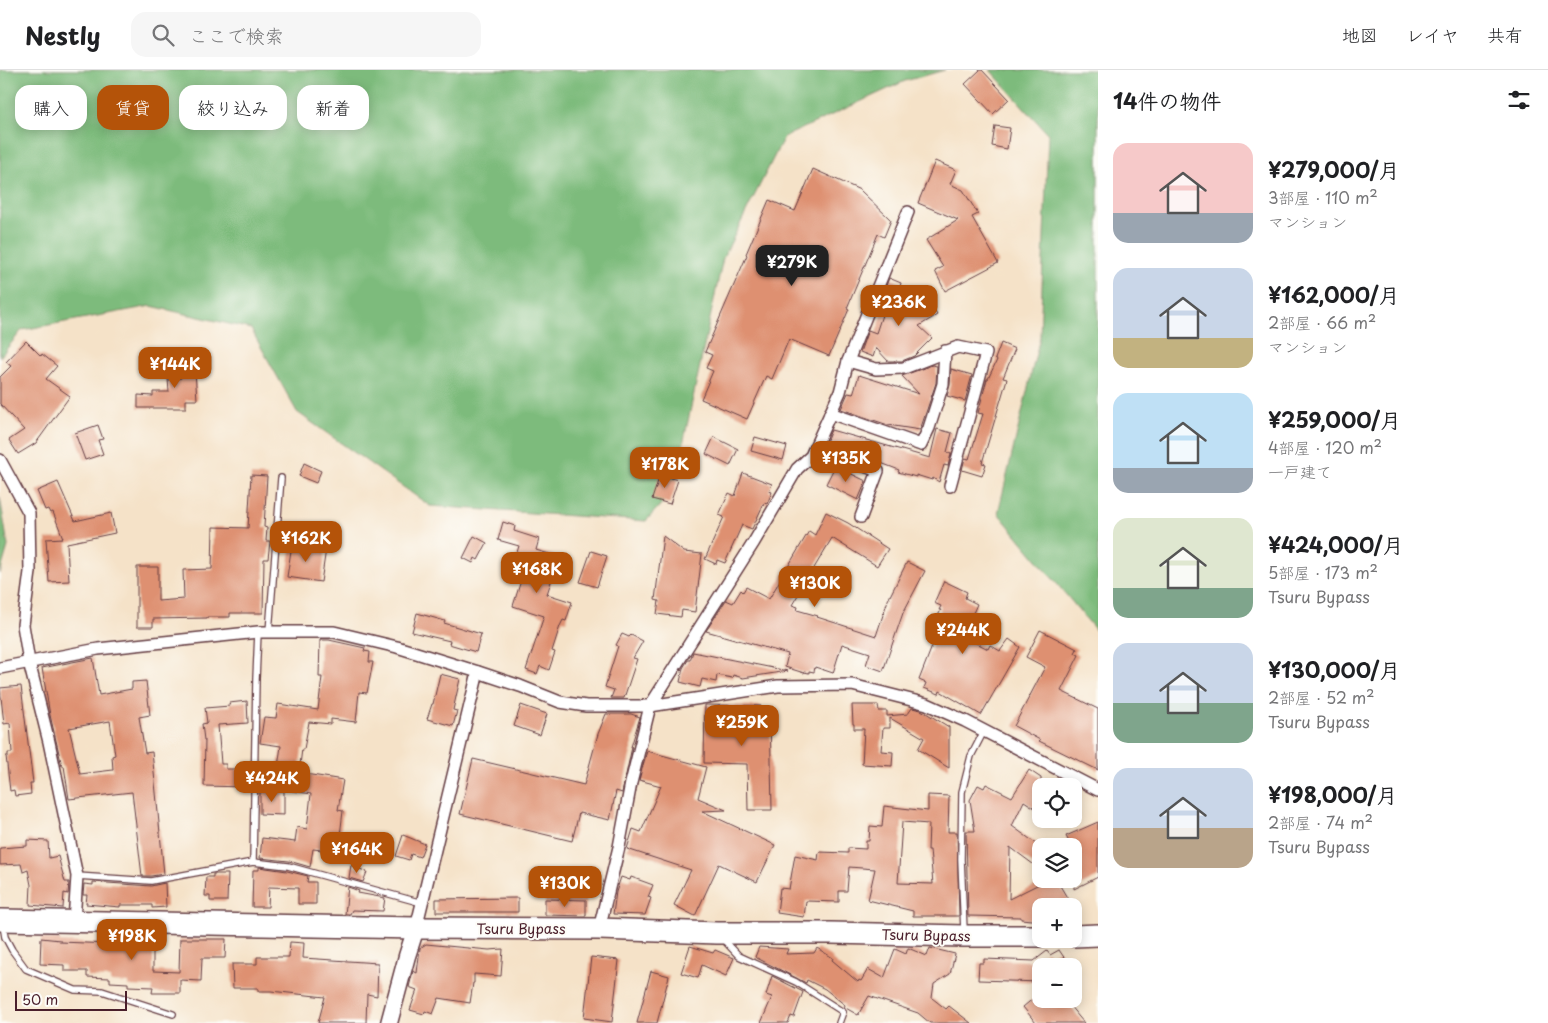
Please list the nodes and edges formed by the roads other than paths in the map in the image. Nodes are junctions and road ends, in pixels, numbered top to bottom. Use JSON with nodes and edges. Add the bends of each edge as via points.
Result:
{"nodes":[{"id":1,"x":908,"y":212,"type":"dead end"},
{"id":2,"x":945,"y":351,"type":"junction"},
{"id":3,"x":848,"y":361,"type":"junction"},
{"id":4,"x":830,"y":413,"type":"junction"},
{"id":5,"x":815,"y":448,"type":"junction"},
{"id":6,"x":0,"y":460,"type":"edge"},
{"id":7,"x":280,"y":478,"type":"dead end"},
{"id":8,"x":950,"y":486,"type":"dead end"},
{"id":9,"x":861,"y":516,"type":"dead end"},
{"id":10,"x":264,"y":632,"type":"junction"},
{"id":11,"x":29,"y":662,"type":"junction"},
{"id":12,"x":0,"y":668,"type":"edge"},
{"id":13,"x":478,"y":672,"type":"junction"},
{"id":14,"x":650,"y":706,"type":"junction"},
{"id":15,"x":984,"y":731,"type":"junction"},
{"id":16,"x":1098,"y":790,"type":"edge"},
{"id":17,"x":253,"y":862,"type":"junction"},
{"id":18,"x":77,"y":876,"type":"junction"},
{"id":19,"x":422,"y":904,"type":"junction"},
{"id":20,"x":1,"y":920,"type":"edge"},
{"id":21,"x":74,"y":920,"type":"junction"},
{"id":22,"x":416,"y":928,"type":"junction"},
{"id":23,"x":599,"y":929,"type":"junction"},
{"id":24,"x":718,"y":933,"type":"junction"},
{"id":25,"x":1098,"y":935,"type":"edge"},
{"id":26,"x":964,"y":936,"type":"junction"},
{"id":27,"x":1032,"y":936,"type":"edge"},
{"id":28,"x":1082,"y":936,"type":"edge"},
{"id":29,"x":174,"y":1014,"type":"dead end"},
{"id":30,"x":389,"y":1023,"type":"edge"},
{"id":31,"x":840,"y":1023,"type":"edge"}],
"edges":[{"from":1,"to":3,"type":"street"},
{"from":2,"to":3,"type":"street","via":[[904,368],[876,369]]},
{"from":2,"to":4,"type":"street","via":[[943,384],[921,445]]},
{"from":2,"to":8,"type":"street","via":[[958,347],[986,353]]},
{"from":3,"to":4,"type":"street","via":[[840,392]]},
{"from":4,"to":5,"type":"street"},
{"from":5,"to":9,"type":"street","via":[[878,471]]},
{"from":5,"to":14,"type":"street","via":[[797,469]]},
{"from":6,"to":11,"type":"street","via":[[29,513],[30,572],[23,625]]},
{"from":7,"to":10,"type":"lane"},
{"from":10,"to":11,"type":"street","via":[[98,649]]},
{"from":10,"to":13,"type":"street","via":[[334,632]]},
{"from":10,"to":17,"type":"lane","via":[[256,679]]},
{"from":11,"to":12,"type":"street"},
{"from":11,"to":18,"type":"street"},
{"from":13,"to":14,"type":"street","via":[[560,702],[586,706]]},
{"from":13,"to":19,"type":"street"},
{"from":14,"to":15,"type":"street","via":[[778,686],[852,685],[927,704]]},
{"from":14,"to":23,"type":"street"},
{"from":15,"to":16,"type":"street"},
{"from":15,"to":26,"type":"lane","via":[[972,756],[962,792]]},
{"from":17,"to":18,"type":"lane","via":[[150,881]]},
{"from":17,"to":19,"type":"lane","via":[[288,866]]},
{"from":18,"to":21,"type":"street"},
{"from":19,"to":22,"type":"street"},
{"from":20,"to":21,"type":"highway","name":"Tsuru Bypass"},
{"from":20,"to":29,"type":"lane","via":[[5,937],[26,969],[75,990],[102,991]]},
{"from":21,"to":22,"type":"highway","name":"Tsuru Bypass"},
{"from":22,"to":23,"type":"highway","name":"Tsuru Bypass"},
{"from":22,"to":30,"type":"street"},
{"from":23,"to":24,"type":"highway","name":"Tsuru Bypass"},
{"from":24,"to":26,"type":"highway","name":"Tsuru Bypass"},
{"from":24,"to":31,"type":"lane","via":[[739,956],[796,982],[843,1012]]},
{"from":25,"to":28,"type":"highway"},
{"from":26,"to":27,"type":"highway","name":"Tsuru Bypass"}]}
